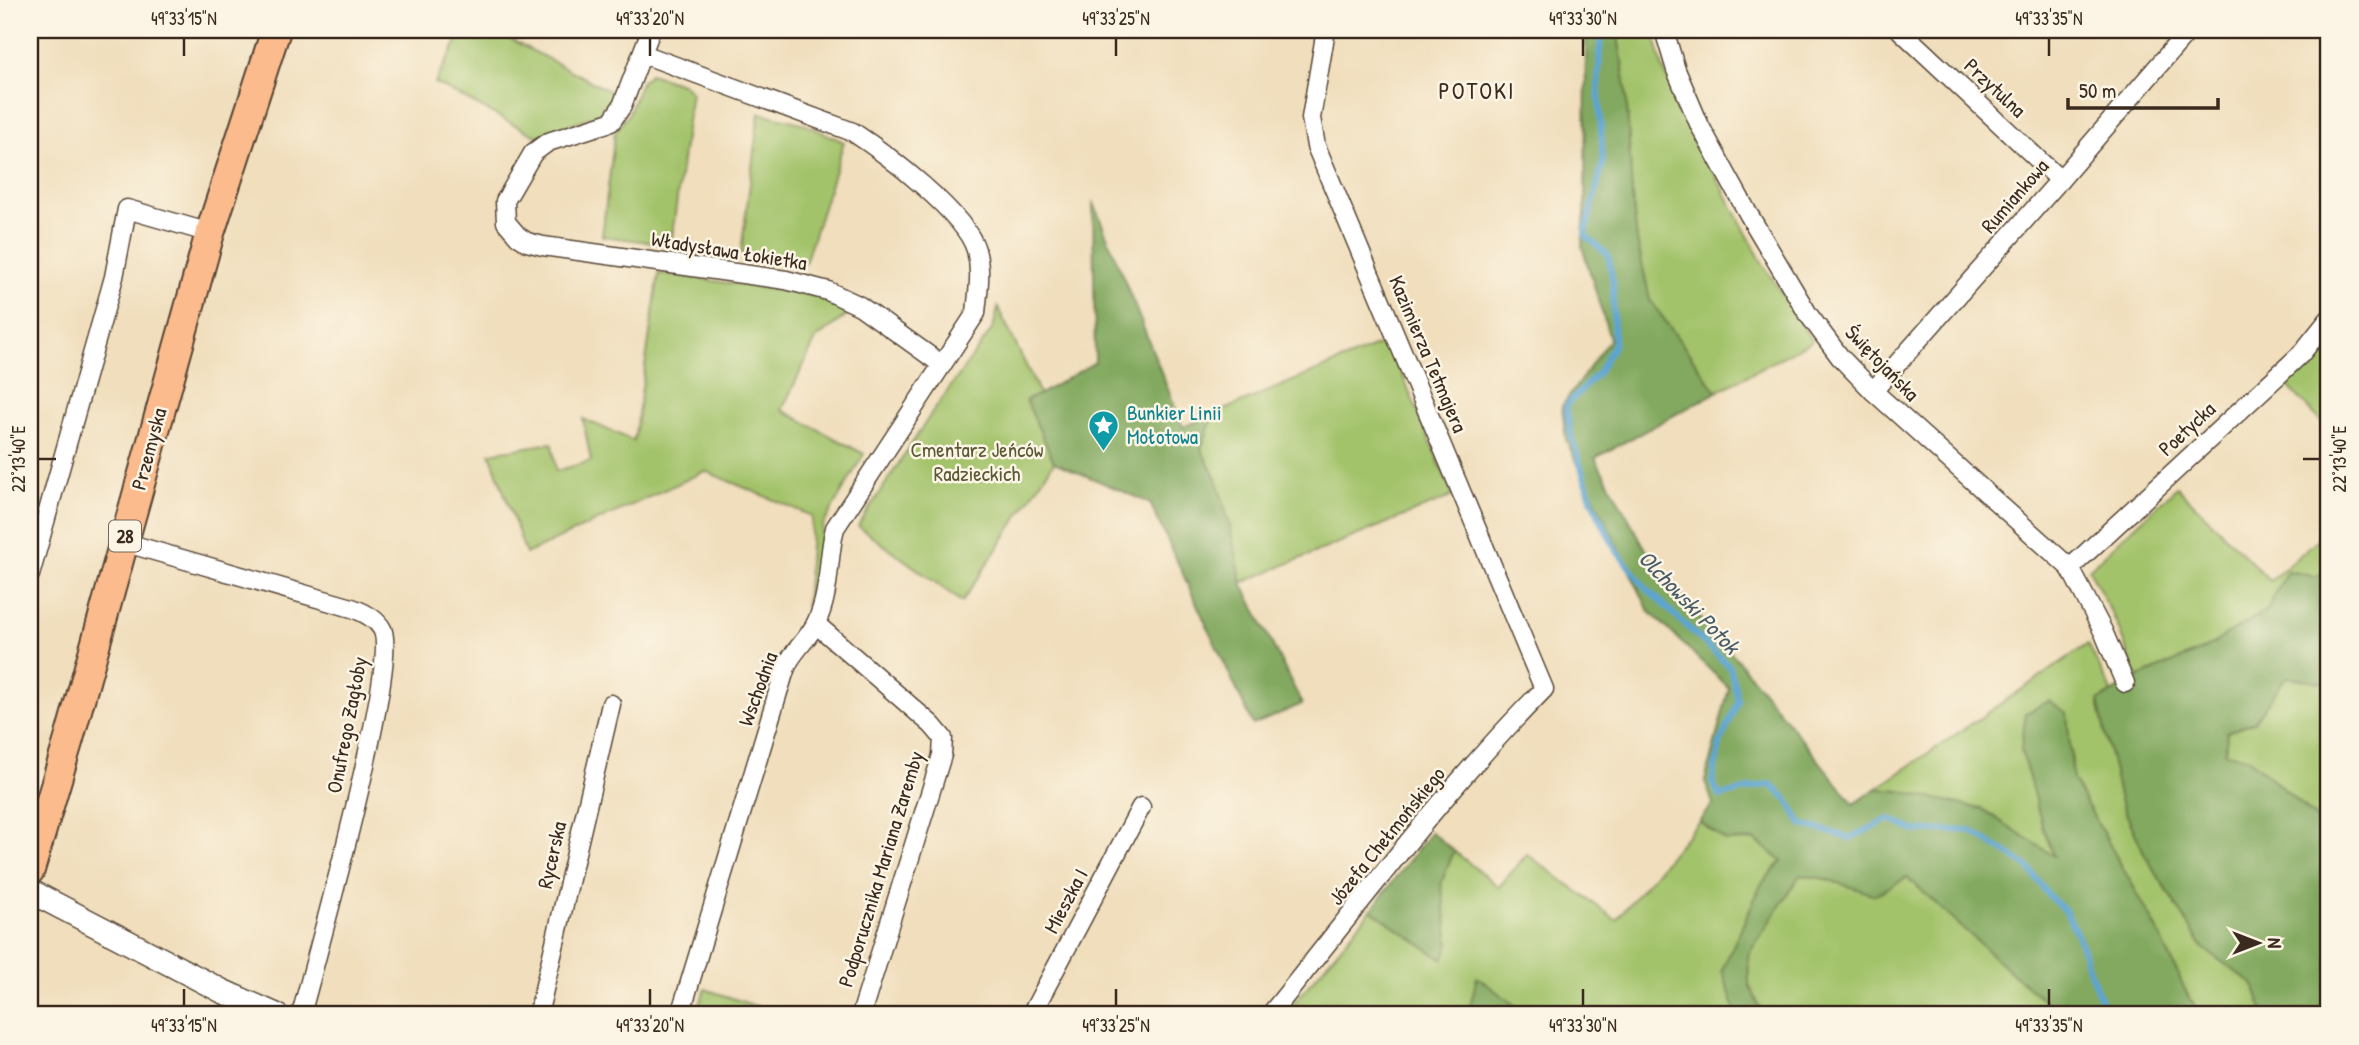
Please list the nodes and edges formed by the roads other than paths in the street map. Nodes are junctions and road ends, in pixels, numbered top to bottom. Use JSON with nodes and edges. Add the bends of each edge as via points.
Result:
{"nodes":[{"id":1,"x":276,"y":30,"type":"edge"},
{"id":2,"x":651,"y":30,"type":"edge"},
{"id":3,"x":1326,"y":30,"type":"edge"},
{"id":4,"x":1664,"y":30,"type":"edge"},
{"id":5,"x":1900,"y":30,"type":"edge"},
{"id":6,"x":2189,"y":30,"type":"edge"},
{"id":7,"x":643,"y":54,"type":"junction"},
{"id":8,"x":2060,"y":180,"type":"junction"},
{"id":9,"x":210,"y":233,"type":"junction"},
{"id":10,"x":2329,"y":319,"type":"edge"},
{"id":11,"x":941,"y":364,"type":"junction"},
{"id":12,"x":1873,"y":391,"type":"junction"},
{"id":13,"x":123,"y":541,"type":"junction"},
{"id":14,"x":2070,"y":568,"type":"junction"},
{"id":15,"x":30,"y":575,"type":"edge"},
{"id":16,"x":816,"y":624,"type":"junction"},
{"id":17,"x":2125,"y":683,"type":"dead end"},
{"id":18,"x":1544,"y":689,"type":"joint"},
{"id":19,"x":611,"y":704,"type":"dead end"},
{"id":20,"x":1141,"y":807,"type":"dead end"},
{"id":21,"x":30,"y":870,"type":"edge"},
{"id":22,"x":30,"y":891,"type":"edge"},
{"id":23,"x":276,"y":1015,"type":"edge"},
{"id":24,"x":301,"y":1015,"type":"edge"},
{"id":25,"x":538,"y":1015,"type":"edge"},
{"id":26,"x":680,"y":1015,"type":"edge"},
{"id":27,"x":861,"y":1015,"type":"edge"},
{"id":28,"x":1031,"y":1015,"type":"edge"},
{"id":29,"x":1270,"y":1015,"type":"edge"}],
"edges":[{"from":1,"to":9,"type":"main road","name":"Przemyska","number":"28"},
{"from":2,"to":7,"type":"street","name":"Władysława Łokietka"},
{"from":3,"to":18,"type":"street","name":"Kazimierza Tetmajera","via":[[1311,118],[1316,146]]},
{"from":4,"to":12,"type":"street","name":"Świętojańska","via":[[1700,126],[1749,215],[1808,314]]},
{"from":5,"to":8,"type":"street","name":"Przytulna"},
{"from":6,"to":8,"type":"street","name":"Rumiankowa"},
{"from":7,"to":11,"type":"street","via":[[853,132],[879,149],[960,222],[975,247],[981,275],[976,313]]},
{"from":7,"to":11,"type":"street","name":"Władysława Łokietka","via":[[611,122],[548,142],[533,153],[505,201],[506,222],[518,236],[543,246],[786,280],[828,291],[860,306]]},
{"from":8,"to":12,"type":"street","name":"Rumiankowa"},
{"from":9,"to":13,"type":"main road","name":"Przemyska","number":"28"},
{"from":9,"to":15,"type":"street","via":[[127,209],[114,277]]},
{"from":10,"to":14,"type":"street","name":"Poetycka","via":[[2301,354]]},
{"from":11,"to":16,"type":"street","name":"Wschodnia","via":[[835,527],[824,602]]},
{"from":12,"to":14,"type":"street","name":"Świętojańska"},
{"from":13,"to":21,"type":"main road","name":"Przemyska","number":"28"},
{"from":13,"to":24,"type":"street","name":"Onufrego Zagłoby","via":[[352,608],[368,614],[382,628],[386,645],[382,677],[358,794]]},
{"from":14,"to":17,"type":"street","name":"Świętojańska"},
{"from":16,"to":26,"type":"street","name":"Wschodnia","via":[[789,663],[779,689]]},
{"from":16,"to":27,"type":"street","name":"Podporucznika Mariana Zaremby","via":[[943,738],[942,755]]},
{"from":18,"to":29,"type":"street","name":"Józefa Chełmońskiego","via":[[1409,841]]},
{"from":19,"to":25,"type":"street","name":"Rycerska"},
{"from":20,"to":28,"type":"street","name":"Mieszka I"},
{"from":22,"to":23,"type":"street"}]}
